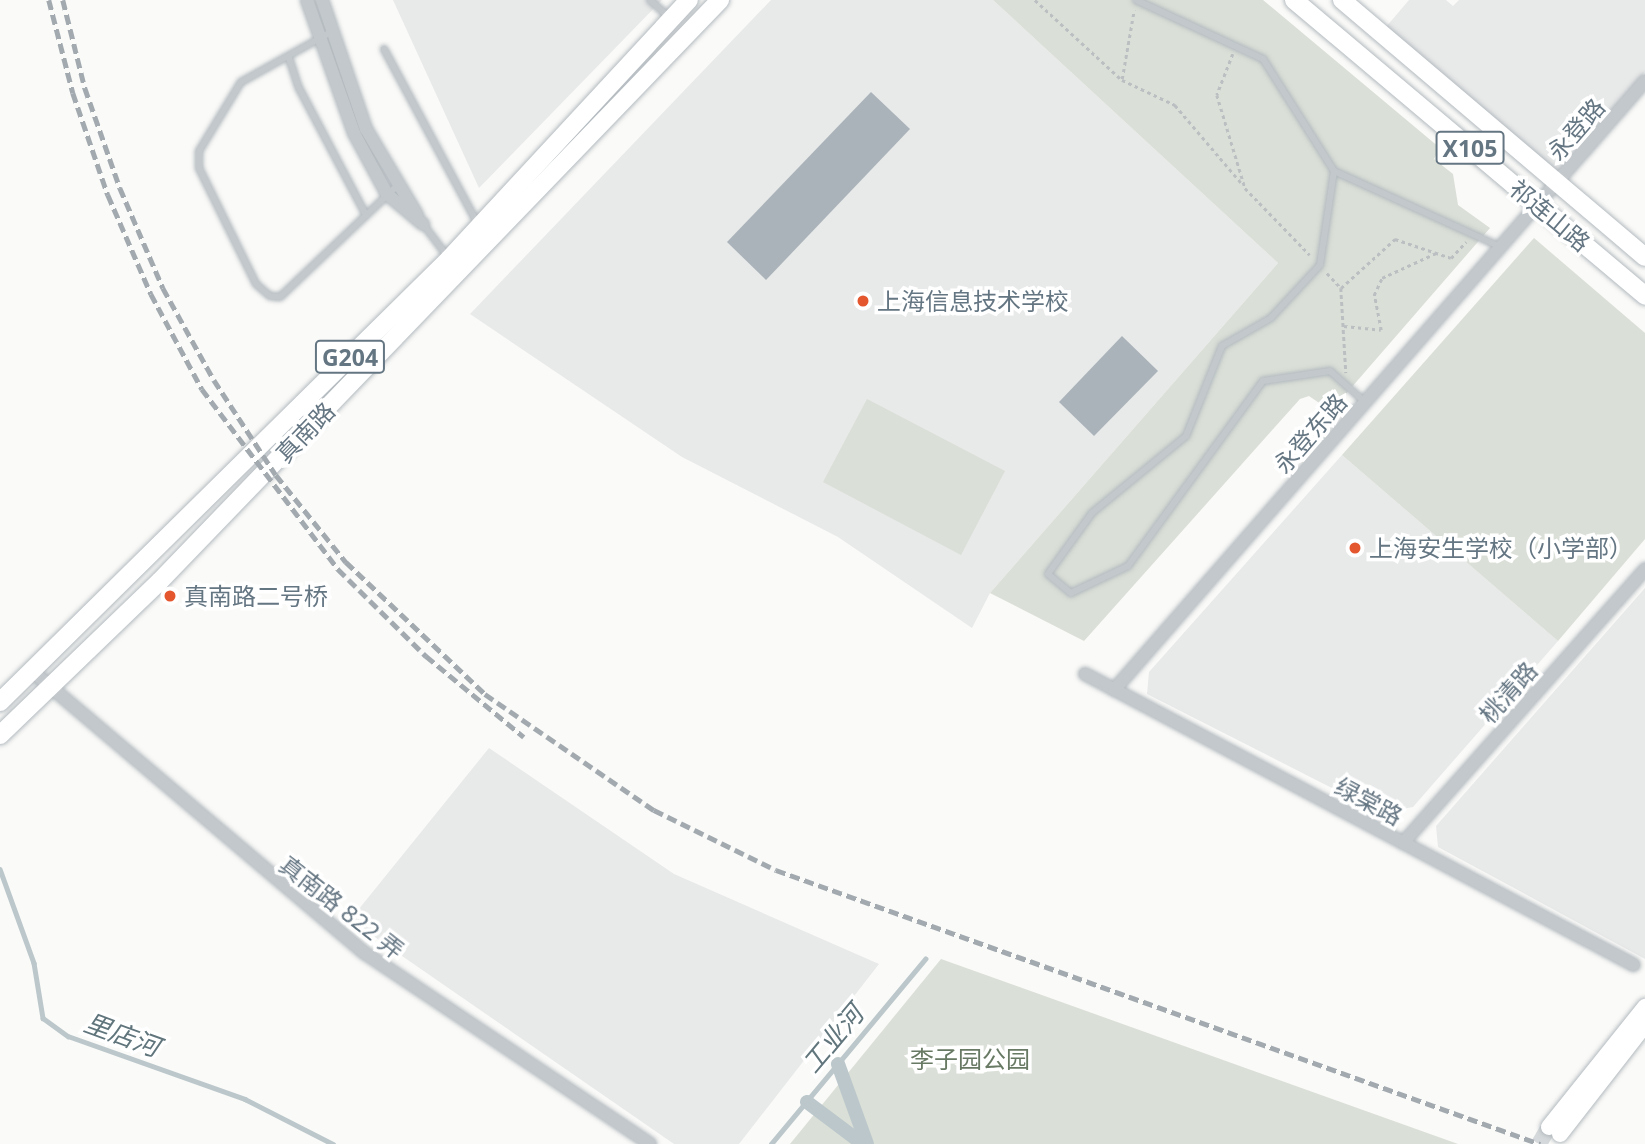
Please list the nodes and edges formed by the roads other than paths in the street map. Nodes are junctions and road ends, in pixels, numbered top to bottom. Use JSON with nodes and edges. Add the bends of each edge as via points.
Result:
{"nodes":[{"id":1,"x":307,"y":0,"type":"edge"},
{"id":2,"x":322,"y":0,"type":"edge"},
{"id":3,"x":650,"y":0,"type":"edge"},
{"id":4,"x":688,"y":0,"type":"edge"},
{"id":5,"x":720,"y":0,"type":"edge"},
{"id":6,"x":1136,"y":0,"type":"edge"},
{"id":7,"x":1294,"y":0,"type":"edge"},
{"id":8,"x":1342,"y":0,"type":"edge"},
{"id":9,"x":671,"y":18,"type":"junction"},
{"id":10,"x":331,"y":32,"type":"junction"},
{"id":11,"x":318,"y":37,"type":"junction"},
{"id":12,"x":384,"y":49,"type":"dead end"},
{"id":13,"x":289,"y":58,"type":"junction"},
{"id":14,"x":1645,"y":81,"type":"edge"},
{"id":15,"x":1334,"y":171,"type":"junction"},
{"id":16,"x":1556,"y":183,"type":"junction"},
{"id":17,"x":398,"y":185,"type":"junction"},
{"id":18,"x":387,"y":194,"type":"junction"},
{"id":19,"x":1538,"y":205,"type":"junction"},
{"id":20,"x":366,"y":215,"type":"junction"},
{"id":21,"x":423,"y":224,"type":"junction"},
{"id":22,"x":483,"y":233,"type":"junction"},
{"id":23,"x":1501,"y":247,"type":"junction"},
{"id":24,"x":1645,"y":257,"type":"edge"},
{"id":25,"x":454,"y":264,"type":"junction"},
{"id":26,"x":1645,"y":296,"type":"edge"},
{"id":27,"x":1365,"y":402,"type":"junction"},
{"id":28,"x":1645,"y":569,"type":"edge"},
{"id":29,"x":32,"y":671,"type":"junction"},
{"id":30,"x":1085,"y":674,"type":"dead end"},
{"id":31,"x":50,"y":688,"type":"junction"},
{"id":32,"x":1114,"y":690,"type":"junction"},
{"id":33,"x":0,"y":702,"type":"edge"},
{"id":34,"x":0,"y":735,"type":"edge"},
{"id":35,"x":1403,"y":842,"type":"junction"},
{"id":36,"x":1634,"y":965,"type":"dead end"},
{"id":37,"x":1645,"y":1007,"type":"edge"},
{"id":38,"x":1645,"y":1025,"type":"edge"},
{"id":39,"x":650,"y":1144,"type":"edge"}],
"edges":[{"from":1,"to":11,"type":"street"},
{"from":2,"to":10,"type":"street"},
{"from":3,"to":9,"type":"lane"},
{"from":4,"to":9,"type":"main road","name":"真南路","number":"G204"},
{"from":5,"to":22,"type":"main road","name":"真南路","number":"G204"},
{"from":6,"to":15,"type":"lane","via":[[1263,59]]},
{"from":7,"to":19,"type":"main road","name":"祁连山路","number":"X105"},
{"from":8,"to":16,"type":"main road","name":"祁连山路","number":"X105"},
{"from":9,"to":22,"type":"main road","name":"真南路","number":"G204"},
{"from":10,"to":11,"type":"lane"},
{"from":10,"to":17,"type":"street","via":[[366,130]]},
{"from":11,"to":13,"type":"lane"},
{"from":11,"to":18,"type":"street","via":[[349,122]]},
{"from":12,"to":22,"type":"lane"},
{"from":13,"to":20,"type":"lane","via":[[299,89]]},
{"from":13,"to":20,"type":"lane","via":[[241,82],[197,160],[256,284],[280,297]]},
{"from":14,"to":16,"type":"street","name":"永登路"},
{"from":15,"to":23,"type":"lane"},
{"from":15,"to":27,"type":"lane","via":[[1320,265],[1271,318],[1222,346],[1186,436],[1092,513],[1048,574],[1071,593],[1128,566],[1263,381],[1330,372]]},
{"from":16,"to":19,"type":"street","name":"永登路"},
{"from":16,"to":24,"type":"main road","name":"祁连山路","number":"X105"},
{"from":17,"to":18,"type":"lane"},
{"from":17,"to":21,"type":"street"},
{"from":18,"to":20,"type":"lane"},
{"from":18,"to":21,"type":"street"},
{"from":19,"to":23,"type":"street","name":"永登东路"},
{"from":19,"to":26,"type":"main road","name":"祁连山路","number":"X105"},
{"from":21,"to":25,"type":"lane"},
{"from":22,"to":25,"type":"main road","name":"真南路","number":"G204"},
{"from":23,"to":27,"type":"street","name":"永登东路"},
{"from":25,"to":29,"type":"main road","name":"真南路","number":"G204"},
{"from":25,"to":31,"type":"main road","name":"真南路","number":"G204"},
{"from":27,"to":32,"type":"street","name":"永登东路"},
{"from":28,"to":35,"type":"street","name":"桃清路"},
{"from":29,"to":31,"type":"street","name":"真南路 822 弄"},
{"from":29,"to":33,"type":"main road","name":"真南路","number":"G204"},
{"from":30,"to":32,"type":"street","name":"绿棠路"},
{"from":31,"to":34,"type":"main road","name":"真南路","number":"G204"},
{"from":31,"to":39,"type":"street","name":"真南路 822 弄","via":[[365,953]]},
{"from":32,"to":35,"type":"street","name":"绿棠路"},
{"from":35,"to":36,"type":"street","name":"绿棠路"},
{"from":37,"to":38,"type":"main road","via":[[1555,1131]]}]}
